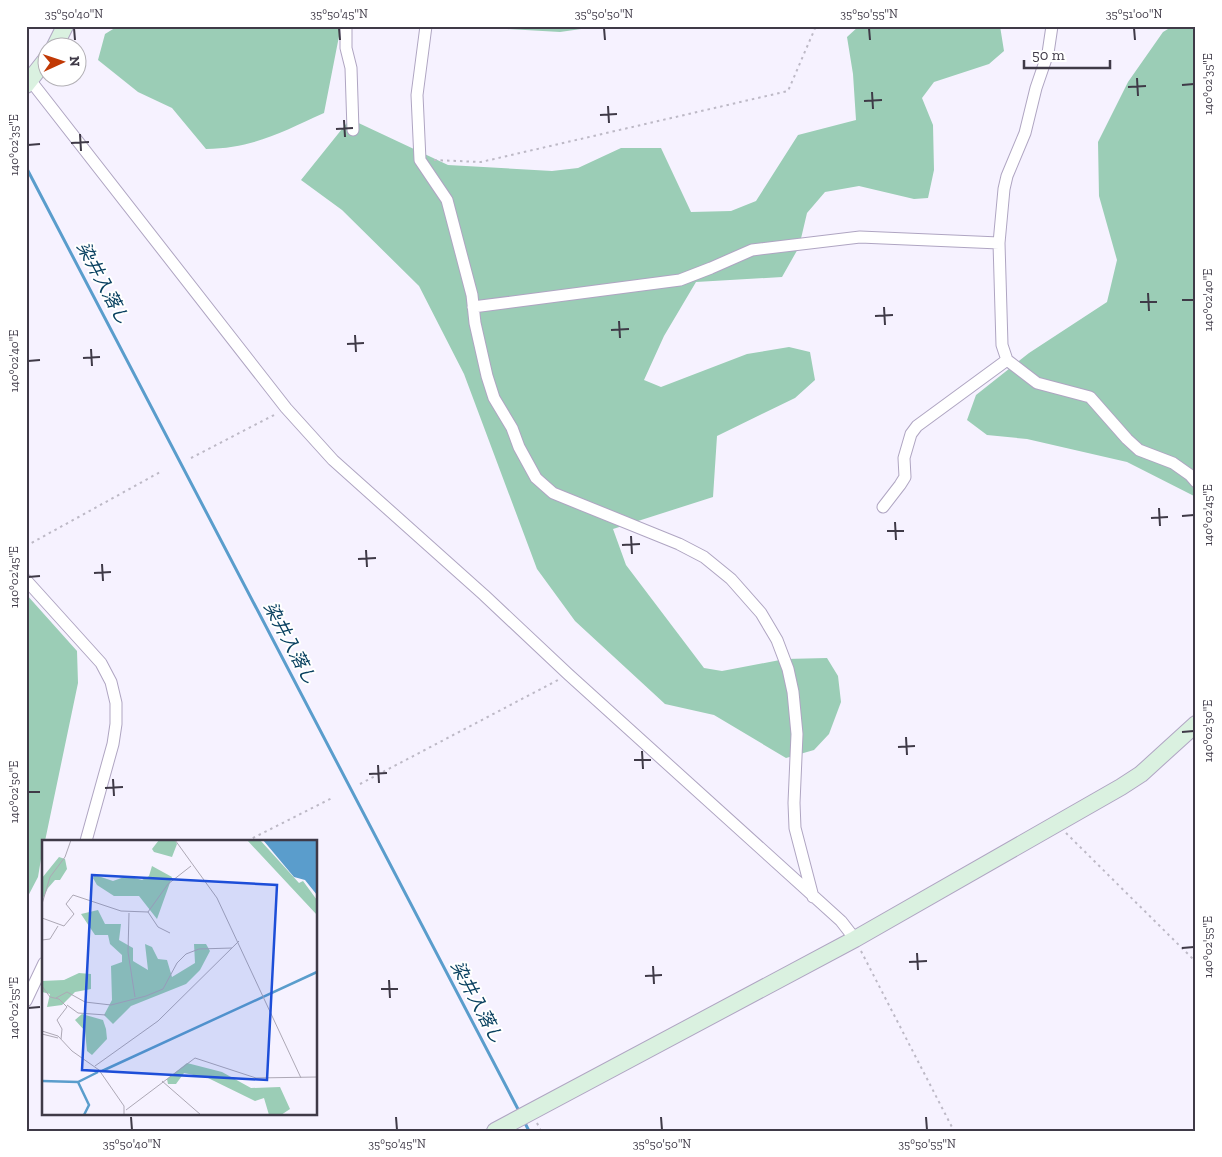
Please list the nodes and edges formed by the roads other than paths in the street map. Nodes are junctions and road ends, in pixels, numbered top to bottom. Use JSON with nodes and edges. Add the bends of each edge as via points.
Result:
{"nodes":[{"id":1,"x":65,"y":26,"type":"edge"},
{"id":2,"x":346,"y":26,"type":"edge"},
{"id":3,"x":426,"y":26,"type":"edge"},
{"id":4,"x":1052,"y":26,"type":"edge"},
{"id":5,"x":59,"y":38,"type":"edge"},
{"id":6,"x":38,"y":70,"type":"edge"},
{"id":7,"x":28,"y":83,"type":"edge"},
{"id":8,"x":353,"y":130,"type":"dead end"},
{"id":9,"x":999,"y":242,"type":"junction"},
{"id":10,"x":473,"y":307,"type":"junction"},
{"id":11,"x":1007,"y":360,"type":"junction"},
{"id":12,"x":1196,"y":482,"type":"edge"},
{"id":13,"x":883,"y":507,"type":"dead end"},
{"id":14,"x":26,"y":580,"type":"edge"},
{"id":15,"x":1196,"y":724,"type":"edge"},
{"id":16,"x":86,"y":840,"type":"edge"},
{"id":17,"x":813,"y":897,"type":"junction"},
{"id":18,"x":855,"y":939,"type":"junction"},
{"id":19,"x":42,"y":967,"type":"edge"},
{"id":20,"x":26,"y":1001,"type":"edge"},
{"id":21,"x":495,"y":1131,"type":"edge"}],
"edges":[{"from":1,"to":5,"type":"street"},
{"from":2,"to":8,"type":"street"},
{"from":3,"to":10,"type":"street","via":[[417,95],[420,160],[447,200]]},
{"from":4,"to":9,"type":"street","via":[[1048,53],[1025,133],[1007,176]]},
{"from":6,"to":7,"type":"street"},
{"from":7,"to":17,"type":"street","via":[[286,408],[333,460]]},
{"from":9,"to":10,"type":"street","via":[[860,237],[752,250],[680,280]]},
{"from":9,"to":11,"type":"street","via":[[1002,345]]},
{"from":10,"to":17,"type":"street","via":[[494,398],[536,478],[553,492],[704,557],[731,579],[761,614],[777,640],[793,692],[795,828]]},
{"from":11,"to":12,"type":"street","via":[[1037,383],[1090,397],[1139,450],[1173,464]]},
{"from":11,"to":13,"type":"street","via":[[917,426],[911,434],[904,458],[905,477]]},
{"from":14,"to":16,"type":"street","via":[[101,663],[111,682],[116,703],[113,744]]},
{"from":15,"to":18,"type":"street","via":[[1141,774]]},
{"from":17,"to":18,"type":"street","via":[[841,921]]},
{"from":18,"to":21,"type":"street"},
{"from":19,"to":20,"type":"street"}]}
